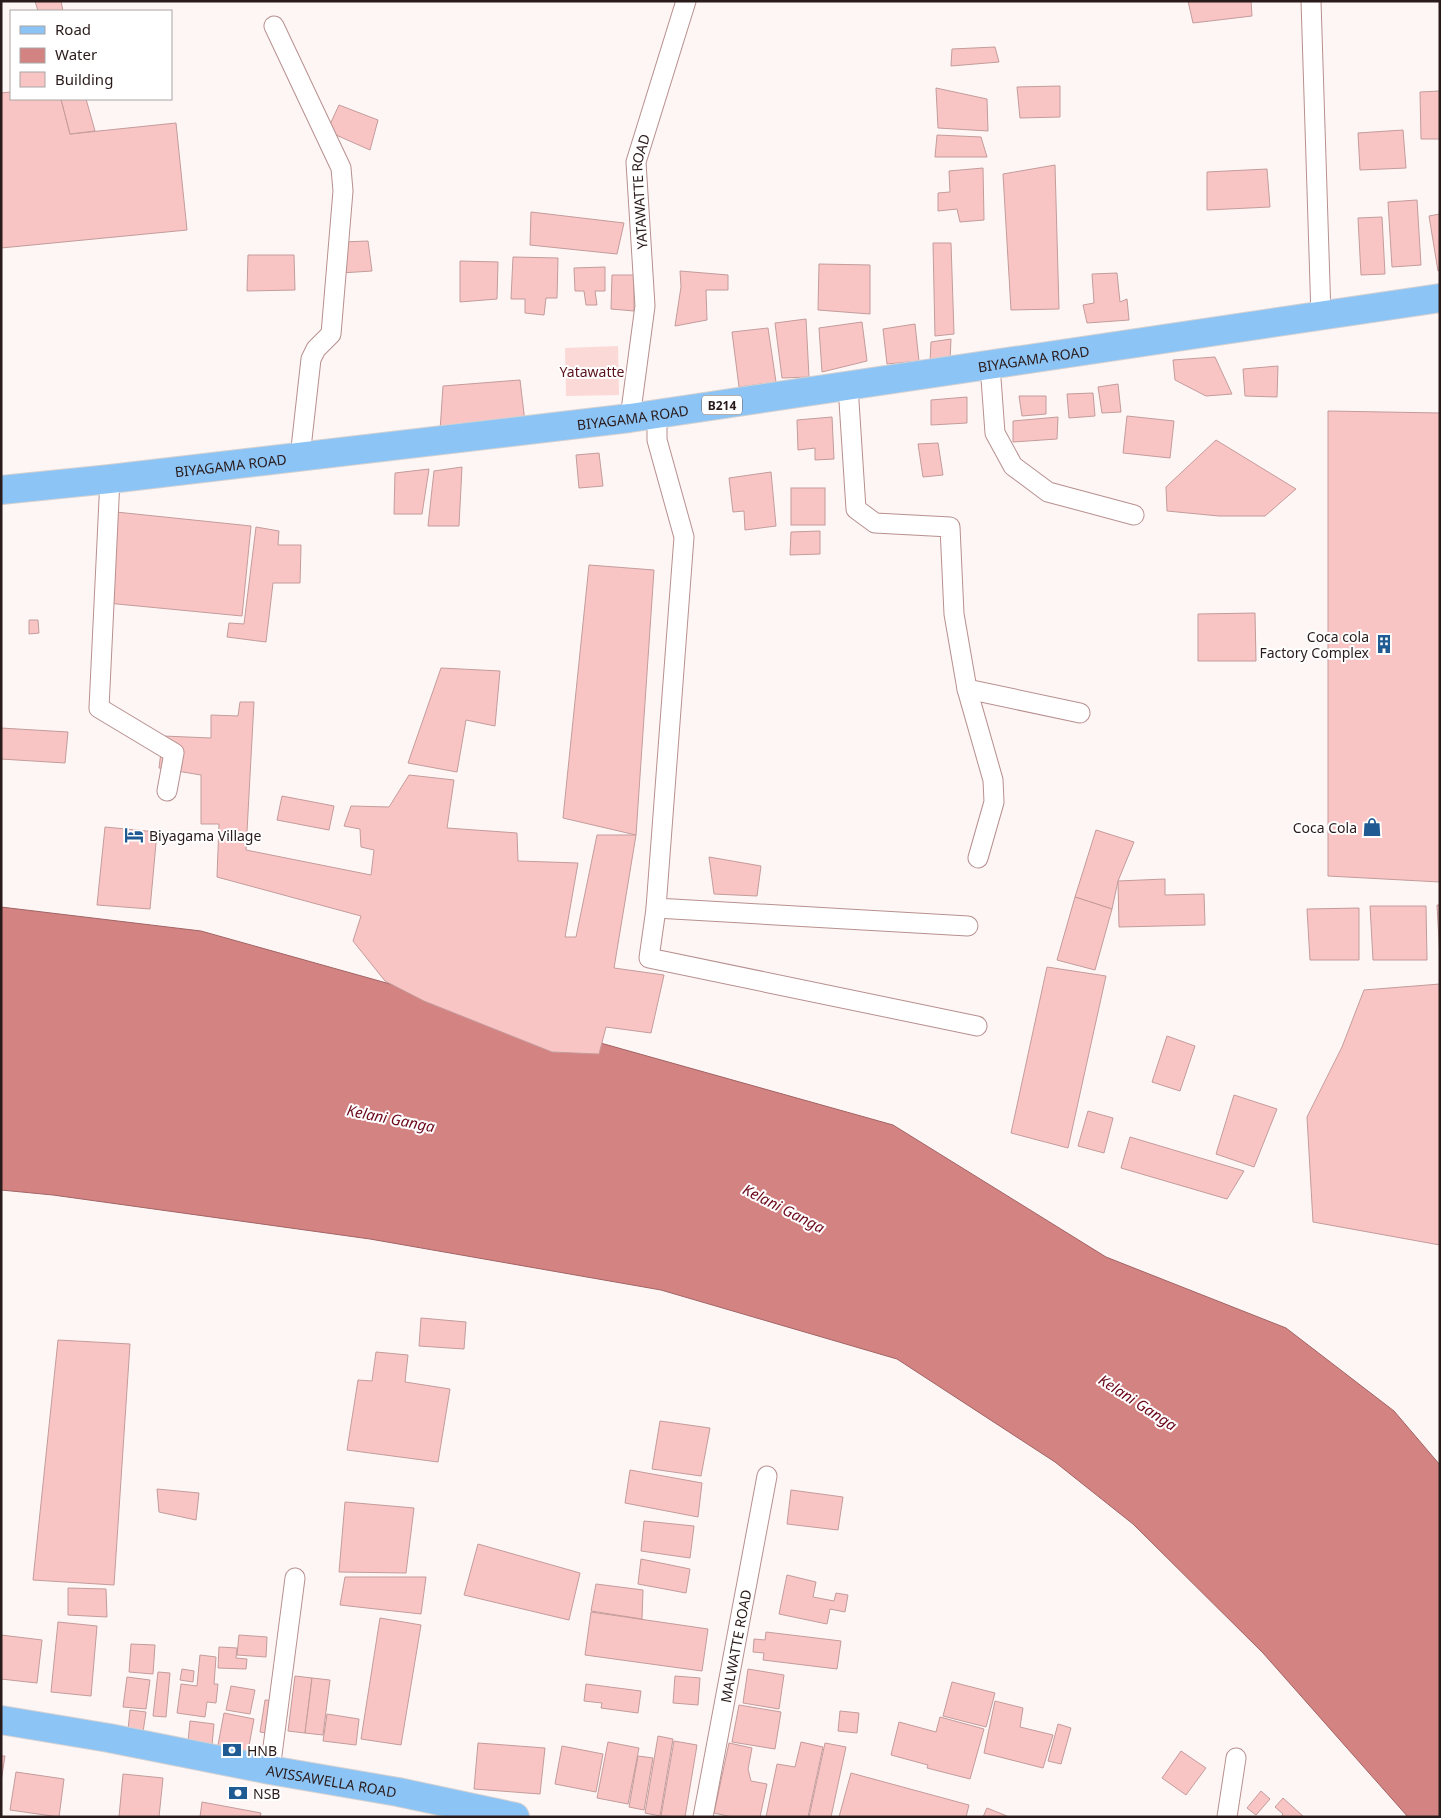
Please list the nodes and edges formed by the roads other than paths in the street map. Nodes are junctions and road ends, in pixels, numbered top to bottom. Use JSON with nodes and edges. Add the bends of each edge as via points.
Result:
{"nodes":[{"id":1,"x":686,"y":1,"type":"edge"},
{"id":2,"x":1311,"y":1,"type":"edge"},
{"id":3,"x":274,"y":26,"type":"dead end"},
{"id":4,"x":1440,"y":298,"type":"edge"},
{"id":5,"x":1321,"y":316,"type":"junction"},
{"id":6,"x":990,"y":365,"type":"junction"},
{"id":7,"x":848,"y":386,"type":"junction"},
{"id":8,"x":657,"y":414,"type":"junction"},
{"id":9,"x":630,"y":418,"type":"junction"},
{"id":10,"x":300,"y":457,"type":"junction"},
{"id":11,"x":110,"y":479,"type":"junction"},
{"id":12,"x":1,"y":490,"type":"edge"},
{"id":13,"x":1134,"y":515,"type":"dead end"},
{"id":14,"x":967,"y":689,"type":"junction"},
{"id":15,"x":1080,"y":713,"type":"dead end"},
{"id":16,"x":167,"y":791,"type":"dead end"},
{"id":17,"x":978,"y":858,"type":"dead end"},
{"id":18,"x":657,"y":902,"type":"junction"},
{"id":19,"x":968,"y":926,"type":"dead end"},
{"id":20,"x":977,"y":1026,"type":"dead end"},
{"id":21,"x":767,"y":1476,"type":"dead end"},
{"id":22,"x":295,"y":1578,"type":"dead end"},
{"id":23,"x":1,"y":1720,"type":"edge"},
{"id":24,"x":1236,"y":1758,"type":"dead end"},
{"id":25,"x":270,"y":1770,"type":"junction"},
{"id":26,"x":478,"y":1813,"type":"edge"},
{"id":27,"x":515,"y":1817,"type":"edge"},
{"id":28,"x":703,"y":1817,"type":"edge"},
{"id":29,"x":1227,"y":1817,"type":"edge"}],
"edges":[{"from":1,"to":9,"type":"street","name":"YATAWATTE ROAD","via":[[636,162],[645,306]]},
{"from":2,"to":5,"type":"street"},
{"from":3,"to":10,"type":"street","via":[[341,168],[343,191],[331,334],[316,348],[311,359]]},
{"from":4,"to":5,"type":"main road","name":"BIYAGAMA ROAD","number":"B214"},
{"from":5,"to":6,"type":"main road","name":"BIYAGAMA ROAD","number":"B214"},
{"from":6,"to":7,"type":"main road","name":"BIYAGAMA ROAD","number":"B214"},
{"from":6,"to":13,"type":"street","via":[[995,433],[1013,466],[1048,492]]},
{"from":7,"to":8,"type":"main road","name":"BIYAGAMA ROAD","number":"B214"},
{"from":7,"to":14,"type":"street","via":[[856,509],[875,523],[950,527],[954,614]]},
{"from":8,"to":9,"type":"main road","name":"BIYAGAMA ROAD","number":"B214"},
{"from":8,"to":18,"type":"street","via":[[657,440],[684,537]]},
{"from":9,"to":10,"type":"main road","name":"BIYAGAMA ROAD","number":"B214"},
{"from":10,"to":11,"type":"main road","name":"BIYAGAMA ROAD","number":"B214"},
{"from":11,"to":12,"type":"main road","name":"BIYAGAMA ROAD","number":"B214"},
{"from":11,"to":16,"type":"street","via":[[100,708],[174,753]]},
{"from":14,"to":15,"type":"street"},
{"from":14,"to":17,"type":"street","via":[[993,780],[994,802]]},
{"from":18,"to":19,"type":"street","via":[[656,908]]},
{"from":18,"to":20,"type":"street","via":[[649,958]]},
{"from":21,"to":28,"type":"street","name":"MALWATTE ROAD"},
{"from":22,"to":25,"type":"street"},
{"from":23,"to":25,"type":"main road","name":"AVISSAWELLA ROAD"},
{"from":24,"to":29,"type":"street"},
{"from":25,"to":26,"type":"main road","name":"AVISSAWELLA ROAD","via":[[398,1792]]},
{"from":26,"to":27,"type":"main road","name":"AVISSAWELLA ROAD"}]}
